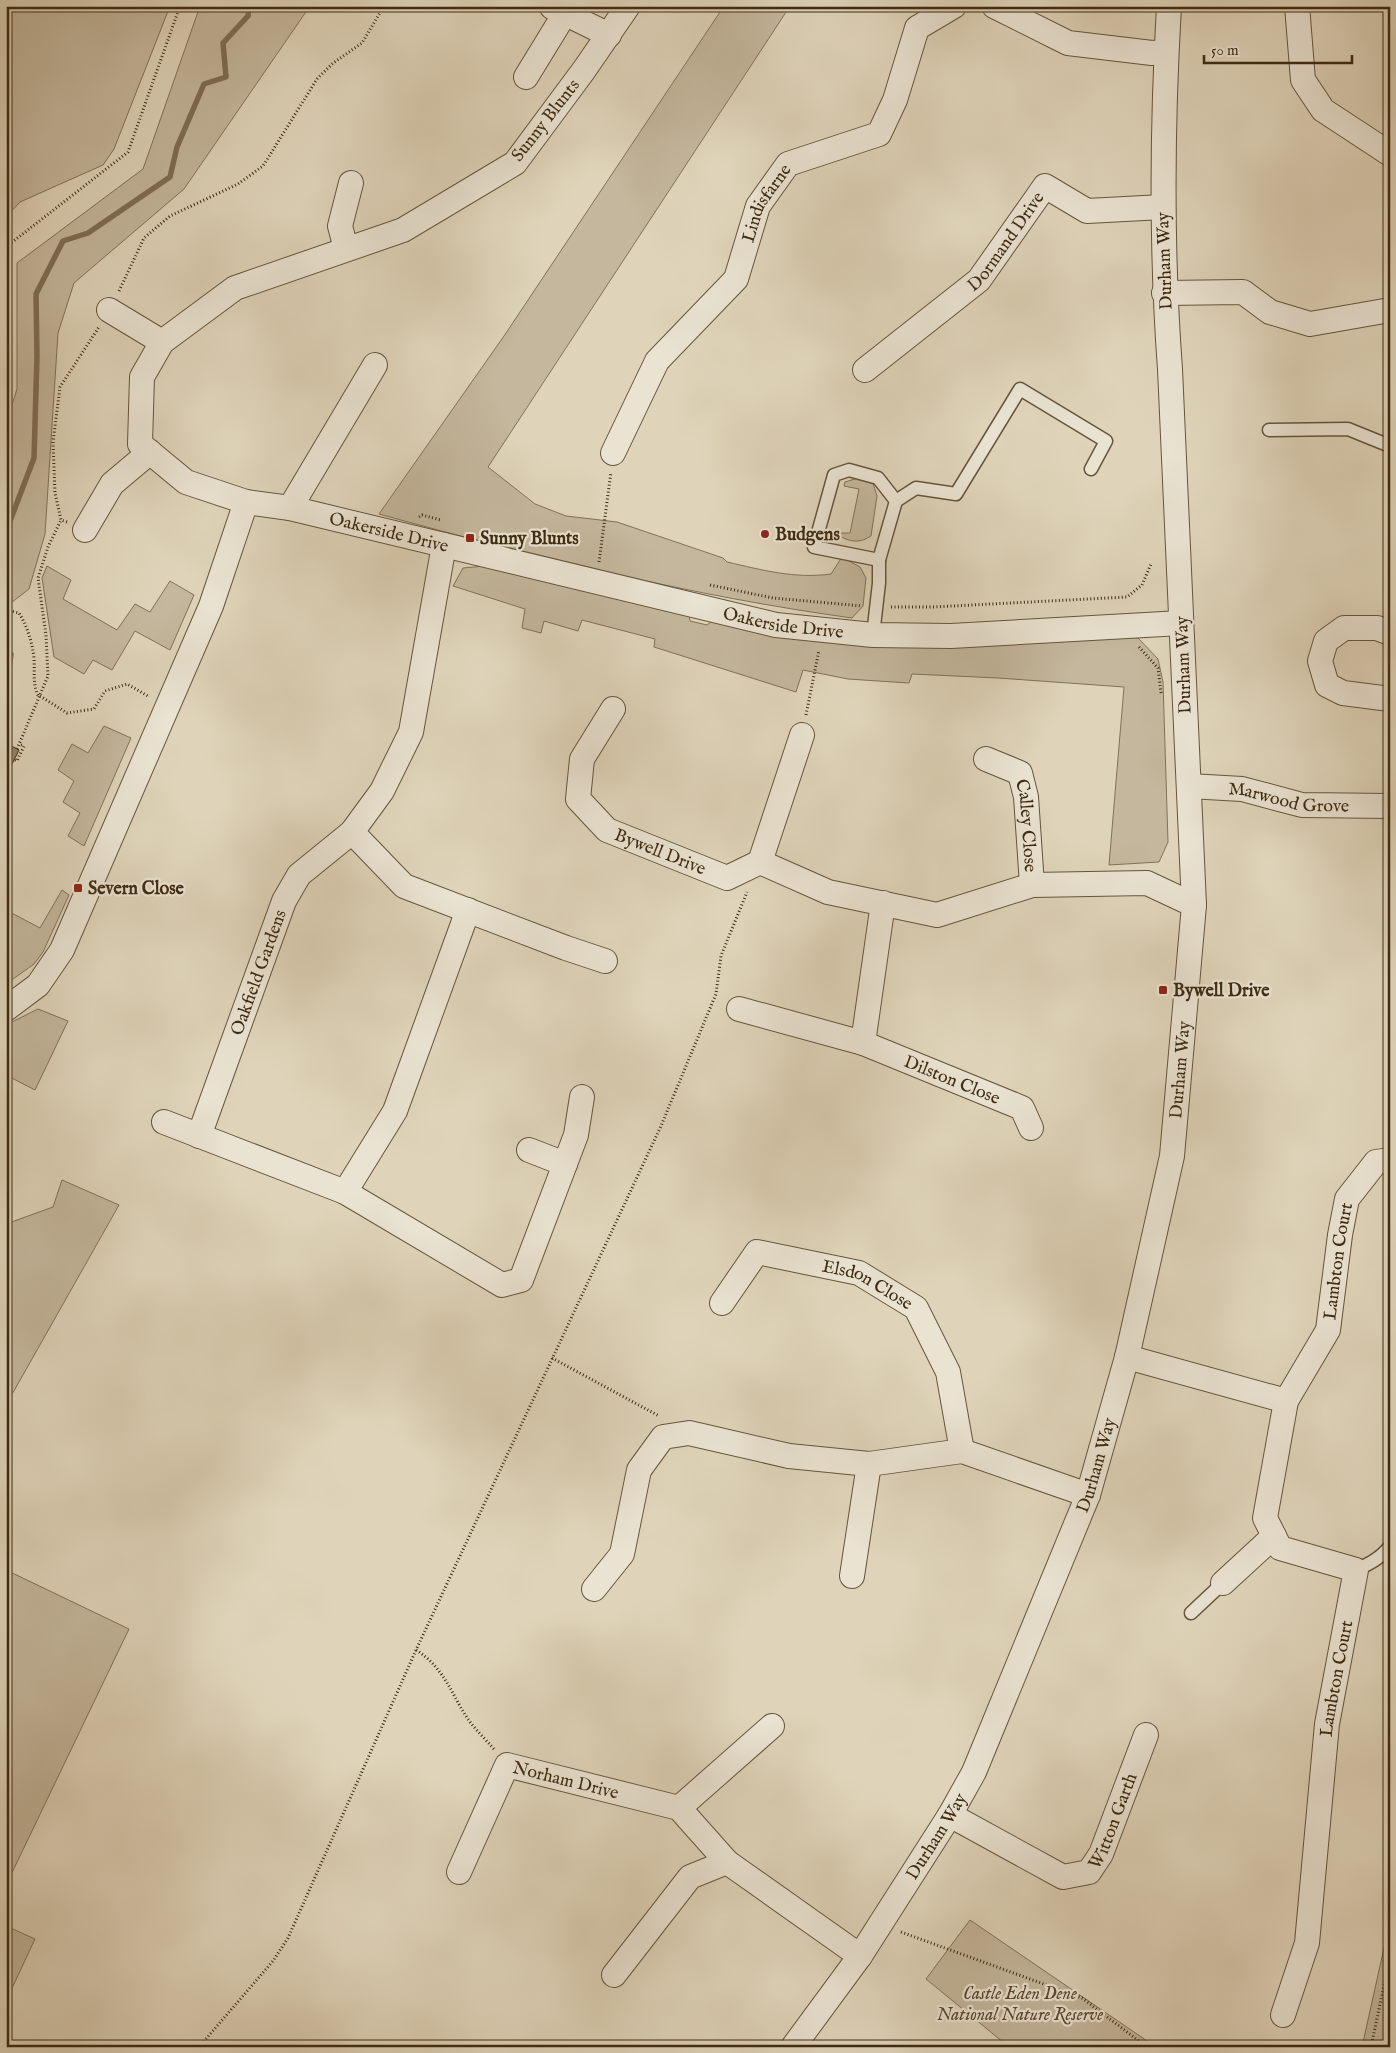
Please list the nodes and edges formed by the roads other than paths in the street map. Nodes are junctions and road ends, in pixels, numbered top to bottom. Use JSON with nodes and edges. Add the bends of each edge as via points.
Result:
{"nodes":[{"id":1,"x":628,"y":6,"type":"edge"},
{"id":2,"x":954,"y":6,"type":"edge"},
{"id":3,"x":994,"y":6,"type":"edge"},
{"id":4,"x":1169,"y":6,"type":"edge"},
{"id":5,"x":1297,"y":6,"type":"edge"},
{"id":6,"x":557,"y":10,"type":"edge"},
{"id":7,"x":608,"y":35,"type":"junction"},
{"id":8,"x":1166,"y":52,"type":"junction"},
{"id":9,"x":526,"y":77,"type":"dead end"},
{"id":10,"x":1390,"y":154,"type":"edge"},
{"id":11,"x":351,"y":183,"type":"dead end"},
{"id":12,"x":1162,"y":207,"type":"junction"},
{"id":13,"x":346,"y":249,"type":"junction"},
{"id":14,"x":1164,"y":293,"type":"junction"},
{"id":15,"x":109,"y":310,"type":"road end"},
{"id":16,"x":1390,"y":310,"type":"edge"},
{"id":17,"x":162,"y":342,"type":"junction"},
{"id":18,"x":374,"y":365,"type":"dead end"},
{"id":19,"x":865,"y":370,"type":"dead end"},
{"id":20,"x":1270,"y":430,"type":"dead end"},
{"id":21,"x":1390,"y":446,"type":"edge"},
{"id":22,"x":150,"y":452,"type":"junction"},
{"id":23,"x":613,"y":453,"type":"road end"},
{"id":24,"x":1092,"y":469,"type":"dead end"},
{"id":25,"x":896,"y":501,"type":"junction"},
{"id":26,"x":246,"y":502,"type":"junction"},
{"id":27,"x":290,"y":508,"type":"junction"},
{"id":28,"x":86,"y":530,"type":"road end"},
{"id":29,"x":444,"y":545,"type":"junction"},
{"id":30,"x":879,"y":560,"type":"junction"},
{"id":31,"x":1182,"y":623,"type":"junction"},
{"id":32,"x":1390,"y":633,"type":"edge"},
{"id":33,"x":873,"y":635,"type":"junction"},
{"id":34,"x":1390,"y":700,"type":"edge"},
{"id":35,"x":613,"y":709,"type":"dead end"},
{"id":36,"x":802,"y":735,"type":"road end"},
{"id":37,"x":986,"y":759,"type":"dead end"},
{"id":38,"x":1188,"y":786,"type":"junction"},
{"id":39,"x":1390,"y":806,"type":"edge"},
{"id":40,"x":352,"y":832,"type":"junction"},
{"id":41,"x":760,"y":862,"type":"junction"},
{"id":42,"x":1032,"y":885,"type":"junction"},
{"id":43,"x":883,"y":903,"type":"junction"},
{"id":44,"x":1194,"y":905,"type":"junction"},
{"id":45,"x":468,"y":910,"type":"junction"},
{"id":46,"x":605,"y":961,"type":"dead end"},
{"id":47,"x":6,"y":1009,"type":"edge"},
{"id":48,"x":738,"y":1009,"type":"dead end"},
{"id":49,"x":863,"y":1043,"type":"junction"},
{"id":50,"x":582,"y":1097,"type":"dead end"},
{"id":51,"x":164,"y":1122,"type":"dead end"},
{"id":52,"x":1031,"y":1128,"type":"dead end"},
{"id":53,"x":199,"y":1136,"type":"junction"},
{"id":54,"x":529,"y":1150,"type":"dead end"},
{"id":55,"x":1390,"y":1160,"type":"edge"},
{"id":56,"x":565,"y":1164,"type":"junction"},
{"id":57,"x":345,"y":1192,"type":"junction"},
{"id":58,"x":722,"y":1303,"type":"dead end"},
{"id":59,"x":1127,"y":1357,"type":"junction"},
{"id":60,"x":1286,"y":1401,"type":"junction"},
{"id":61,"x":962,"y":1451,"type":"junction"},
{"id":62,"x":869,"y":1464,"type":"junction"},
{"id":63,"x":1088,"y":1495,"type":"junction"},
{"id":64,"x":1274,"y":1536,"type":"junction"},
{"id":65,"x":1390,"y":1546,"type":"edge"},
{"id":66,"x":1356,"y":1570,"type":"junction"},
{"id":67,"x":852,"y":1576,"type":"dead end"},
{"id":68,"x":1223,"y":1583,"type":"joint"},
{"id":69,"x":594,"y":1589,"type":"dead end"},
{"id":70,"x":1191,"y":1613,"type":"dead end"},
{"id":71,"x":772,"y":1726,"type":"dead end"},
{"id":72,"x":1146,"y":1735,"type":"dead end"},
{"id":73,"x":679,"y":1808,"type":"junction"},
{"id":74,"x":950,"y":1815,"type":"junction"},
{"id":75,"x":727,"y":1862,"type":"junction"},
{"id":76,"x":459,"y":1872,"type":"dead end"},
{"id":77,"x":860,"y":1956,"type":"junction"},
{"id":78,"x":614,"y":1975,"type":"dead end"},
{"id":79,"x":1283,"y":2015,"type":"dead end"},
{"id":80,"x":793,"y":2047,"type":"edge"}],
"edges":[{"from":1,"to":7,"type":"street","name":"Sunny Blunts"},
{"from":2,"to":23,"type":"street","name":"Lindisfarne","via":[[917,28],[895,100],[879,134],[788,164],[758,206],[736,279],[657,361]]},
{"from":3,"to":8,"type":"street","via":[[1068,43]]},
{"from":4,"to":8,"type":"street","name":"Durham Way"},
{"from":5,"to":10,"type":"street","via":[[1302,80],[1322,110]]},
{"from":6,"to":7,"type":"street"},
{"from":6,"to":9,"type":"street"},
{"from":7,"to":13,"type":"street","name":"Sunny Blunts","via":[[515,163],[403,230]]},
{"from":8,"to":12,"type":"street","name":"Durham Way"},
{"from":11,"to":13,"type":"street","via":[[340,226]]},
{"from":12,"to":14,"type":"street","name":"Durham Way"},
{"from":12,"to":19,"type":"street","name":"Dormand Drive","via":[[1087,210],[1045,186],[979,280]]},
{"from":13,"to":17,"type":"street","name":"Sunny Blunts","via":[[234,288]]},
{"from":14,"to":16,"type":"street","via":[[1243,292],[1270,312],[1310,324]]},
{"from":14,"to":31,"type":"street","name":"Durham Way"},
{"from":15,"to":17,"type":"street"},
{"from":17,"to":22,"type":"street","name":"Sunny Blunts","via":[[142,377],[140,444]]},
{"from":18,"to":27,"type":"street"},
{"from":20,"to":21,"type":"lane","via":[[1348,428]]},
{"from":22,"to":26,"type":"street","name":"Sunny Blunts","via":[[186,482]]},
{"from":22,"to":28,"type":"street","via":[[112,484]]},
{"from":24,"to":25,"type":"lane","via":[[1106,441],[1020,389],[956,494],[916,488]]},
{"from":25,"to":30,"type":"lane"},
{"from":25,"to":30,"type":"lane","via":[[878,478],[849,470],[834,475],[814,547]]},
{"from":26,"to":27,"type":"street","name":"Oakerside Drive"},
{"from":26,"to":47,"type":"street","via":[[210,606],[62,950],[38,985]]},
{"from":27,"to":29,"type":"street","name":"Oakerside Drive"},
{"from":29,"to":33,"type":"street","name":"Oakerside Drive","via":[[776,625]]},
{"from":29,"to":40,"type":"street","name":"Oakfield Gardens","via":[[411,732],[382,791]]},
{"from":30,"to":33,"type":"lane"},
{"from":31,"to":33,"type":"street","name":"Oakerside Drive","via":[[951,636]]},
{"from":31,"to":38,"type":"street","name":"Durham Way"},
{"from":32,"to":34,"type":"street","via":[[1377,628],[1344,628],[1326,640],[1320,661],[1327,685],[1342,693]]},
{"from":35,"to":41,"type":"street","name":"Bywell Drive","via":[[582,759],[578,799],[607,830],[727,878]]},
{"from":36,"to":41,"type":"street"},
{"from":37,"to":42,"type":"street","name":"Calley Close","via":[[1020,773],[1026,798]]},
{"from":38,"to":39,"type":"street","name":"Marwood Grove","via":[[1242,789],[1302,806]]},
{"from":38,"to":44,"type":"street","name":"Durham Way"},
{"from":40,"to":45,"type":"street","via":[[404,886]]},
{"from":40,"to":53,"type":"street","name":"Oakfield Gardens","via":[[299,875],[284,901]]},
{"from":41,"to":43,"type":"street","via":[[828,892]]},
{"from":42,"to":43,"type":"street","via":[[937,915]]},
{"from":42,"to":44,"type":"street","via":[[1147,883]]},
{"from":43,"to":49,"type":"street"},
{"from":44,"to":59,"type":"street","name":"Durham Way","via":[[1172,1156]]},
{"from":45,"to":46,"type":"street"},
{"from":45,"to":57,"type":"street","via":[[395,1111]]},
{"from":48,"to":49,"type":"street","name":"Dilston Close"},
{"from":49,"to":52,"type":"street","name":"Dilston Close","via":[[1022,1108]]},
{"from":50,"to":56,"type":"street","via":[[576,1135]]},
{"from":51,"to":53,"type":"street"},
{"from":53,"to":57,"type":"street"},
{"from":54,"to":56,"type":"street"},
{"from":55,"to":60,"type":"street","name":"Lambton Court","via":[[1376,1162],[1347,1199],[1328,1330]]},
{"from":56,"to":57,"type":"street","via":[[521,1280],[502,1285]]},
{"from":58,"to":61,"type":"street","name":"Elsdon Close","via":[[757,1252],[858,1273],[916,1308],[948,1372]]},
{"from":59,"to":60,"type":"street"},
{"from":59,"to":63,"type":"street","name":"Durham Way"},
{"from":60,"to":64,"type":"street","name":"Lambton Court","via":[[1265,1518]]},
{"from":61,"to":62,"type":"street"},
{"from":61,"to":63,"type":"street"},
{"from":62,"to":67,"type":"street"},
{"from":62,"to":69,"type":"street","via":[[789,1456],[689,1433],[663,1437],[639,1470],[622,1554]]},
{"from":63,"to":74,"type":"street","name":"Durham Way","via":[[974,1772]]},
{"from":64,"to":66,"type":"street","name":"Lambton Court","via":[[1280,1548]]},
{"from":64,"to":68,"type":"street"},
{"from":65,"to":66,"type":"lane"},
{"from":66,"to":79,"type":"street","name":"Lambton Court","via":[[1327,1724],[1307,1943]]},
{"from":68,"to":70,"type":"lane"},
{"from":71,"to":73,"type":"street"},
{"from":72,"to":74,"type":"street","name":"Witton Garth","via":[[1101,1854],[1089,1872],[1063,1877]]},
{"from":73,"to":75,"type":"street"},
{"from":73,"to":76,"type":"street","name":"Norham Drive","via":[[507,1765]]},
{"from":74,"to":77,"type":"street","name":"Durham Way"},
{"from":75,"to":77,"type":"street"},
{"from":75,"to":78,"type":"street","via":[[690,1877]]},
{"from":77,"to":80,"type":"street","name":"Durham Way"}]}
